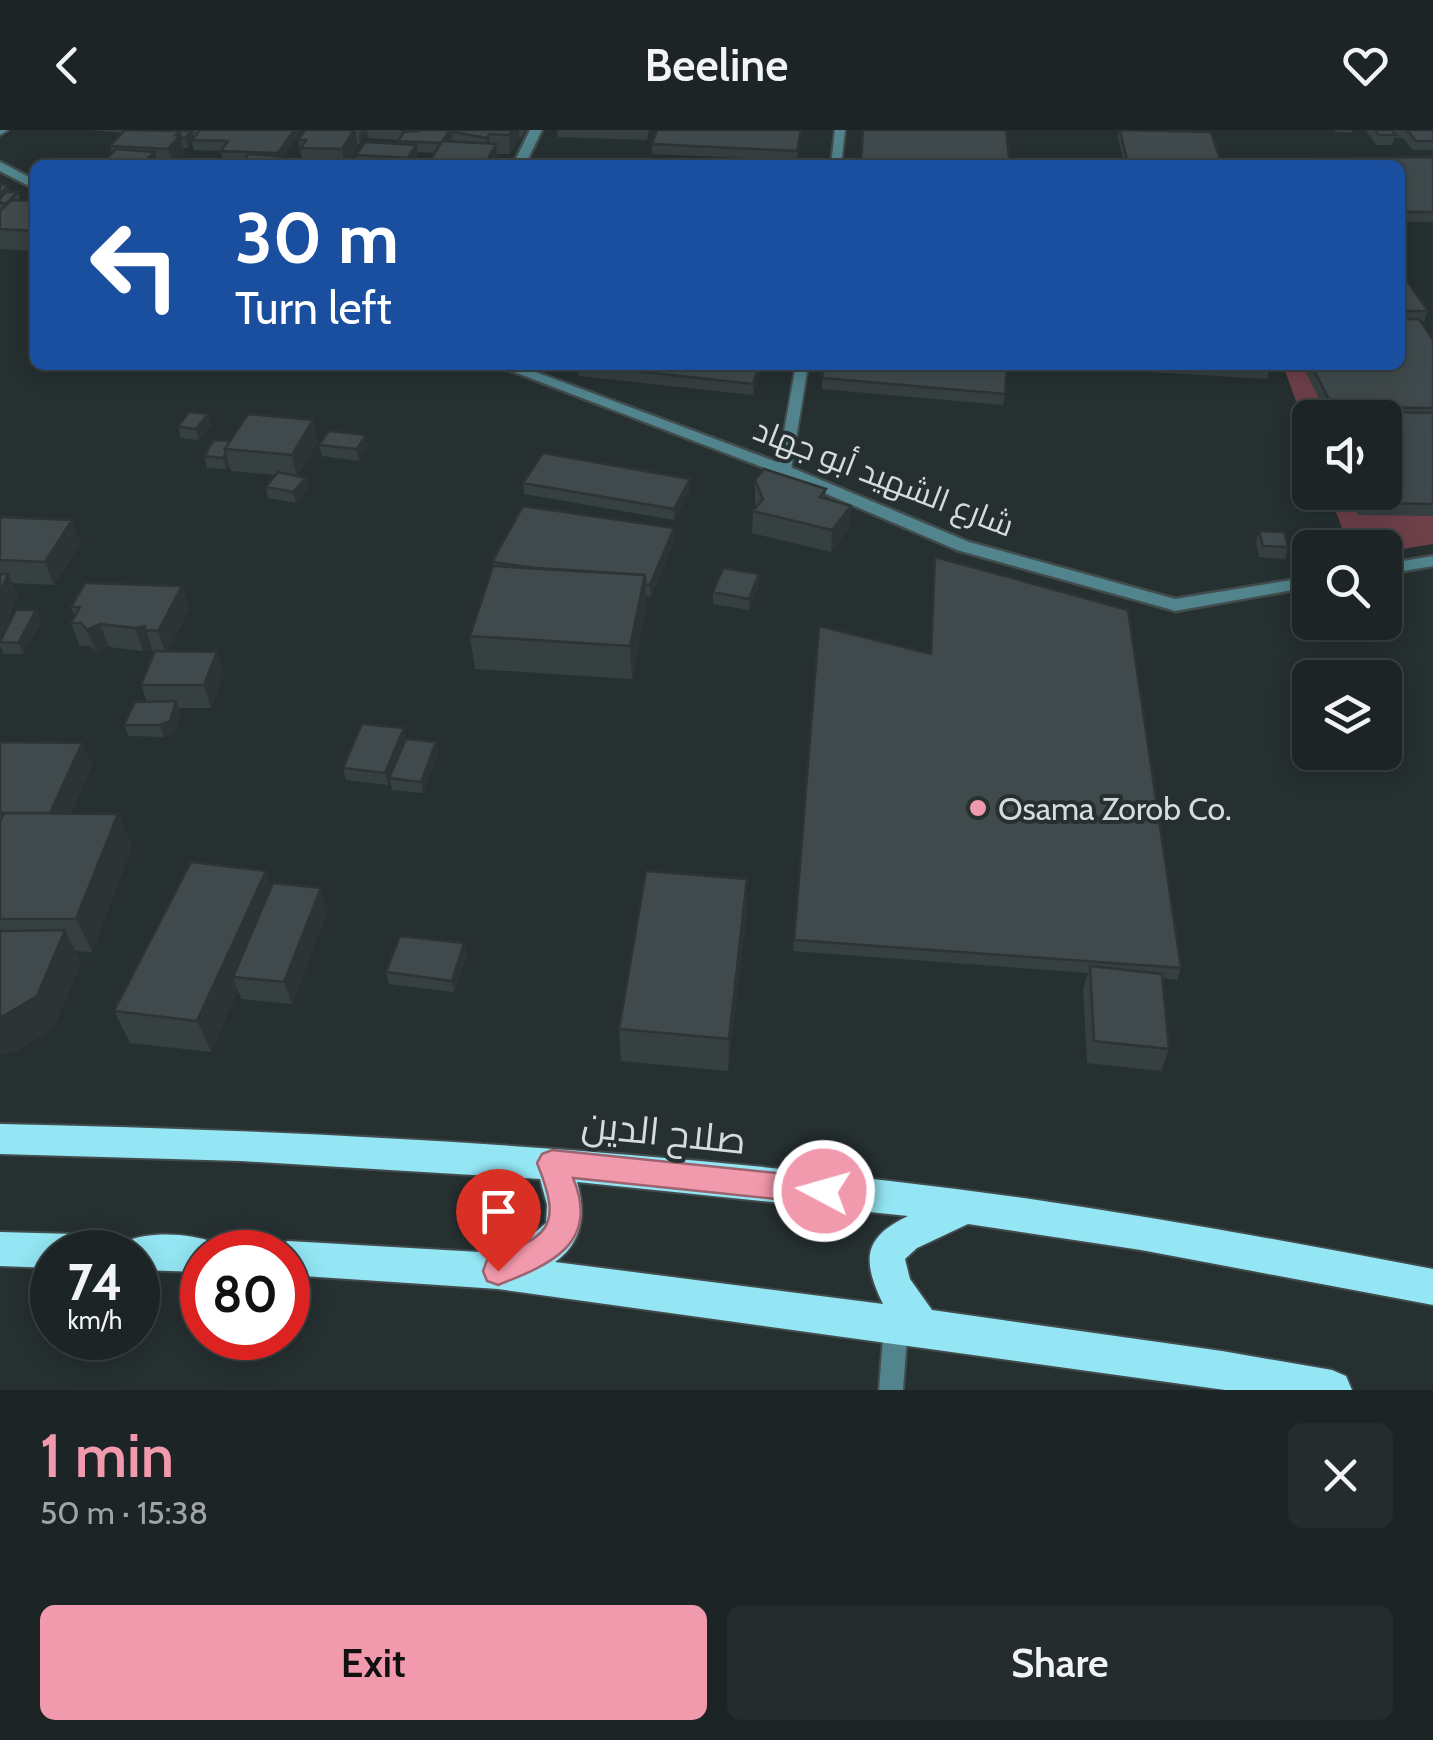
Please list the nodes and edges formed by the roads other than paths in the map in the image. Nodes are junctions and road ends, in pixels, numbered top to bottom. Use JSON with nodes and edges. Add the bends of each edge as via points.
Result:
{"nodes":[{"id":1,"x":536,"y":130,"type":"edge"},
{"id":2,"x":840,"y":130,"type":"edge"},
{"id":3,"x":521,"y":160,"type":"edge"},
{"id":4,"x":837,"y":160,"type":"edge"},
{"id":5,"x":0,"y":166,"type":"edge"},
{"id":6,"x":30,"y":182,"type":"edge"},
{"id":7,"x":516,"y":370,"type":"edge"},
{"id":8,"x":801,"y":370,"type":"edge"},
{"id":9,"x":784,"y":470,"type":"junction"},
{"id":10,"x":1433,"y":561,"type":"edge"},
{"id":11,"x":1402,"y":566,"type":"edge"},
{"id":12,"x":1292,"y":585,"type":"edge"},
{"id":13,"x":0,"y":1139,"type":"edge"},
{"id":14,"x":552,"y":1163,"type":"junction"},
{"id":15,"x":967,"y":1207,"type":"junction"},
{"id":16,"x":0,"y":1250,"type":"edge"},
{"id":17,"x":30,"y":1251,"type":"edge"},
{"id":18,"x":310,"y":1259,"type":"edge"},
{"id":19,"x":498,"y":1271,"type":"junction"},
{"id":20,"x":1433,"y":1287,"type":"edge"},
{"id":21,"x":909,"y":1325,"type":"junction"},
{"id":22,"x":891,"y":1390,"type":"edge"},
{"id":23,"x":1332,"y":1390,"type":"edge"}],
"edges":[{"from":1,"to":3,"type":"street"},
{"from":2,"to":4,"type":"lane"},
{"from":5,"to":6,"type":"street"},
{"from":7,"to":9,"type":"street","name":"شارع الشهيد أبو جهاد"},
{"from":8,"to":9,"type":"lane"},
{"from":9,"to":12,"type":"street","name":"شارع الشهيد أبو جهاد","via":[[964,546],[1175,605]]},
{"from":10,"to":11,"type":"street"},
{"from":13,"to":14,"type":"highway","name":"صلاح الدين","via":[[200,1141]]},
{"from":14,"to":15,"type":"highway","name":"صلاح الدين"},
{"from":14,"to":19,"type":"highway","via":[[566,1196],[566,1222],[544,1252]]},
{"from":15,"to":20,"type":"highway","name":"صلاح الدين"},
{"from":15,"to":21,"type":"highway","via":[[904,1236],[886,1252],[886,1272]]},
{"from":16,"to":17,"type":"highway"},
{"from":18,"to":19,"type":"highway"},
{"from":19,"to":21,"type":"highway"},
{"from":21,"to":22,"type":"lane"},
{"from":21,"to":23,"type":"highway"}]}
